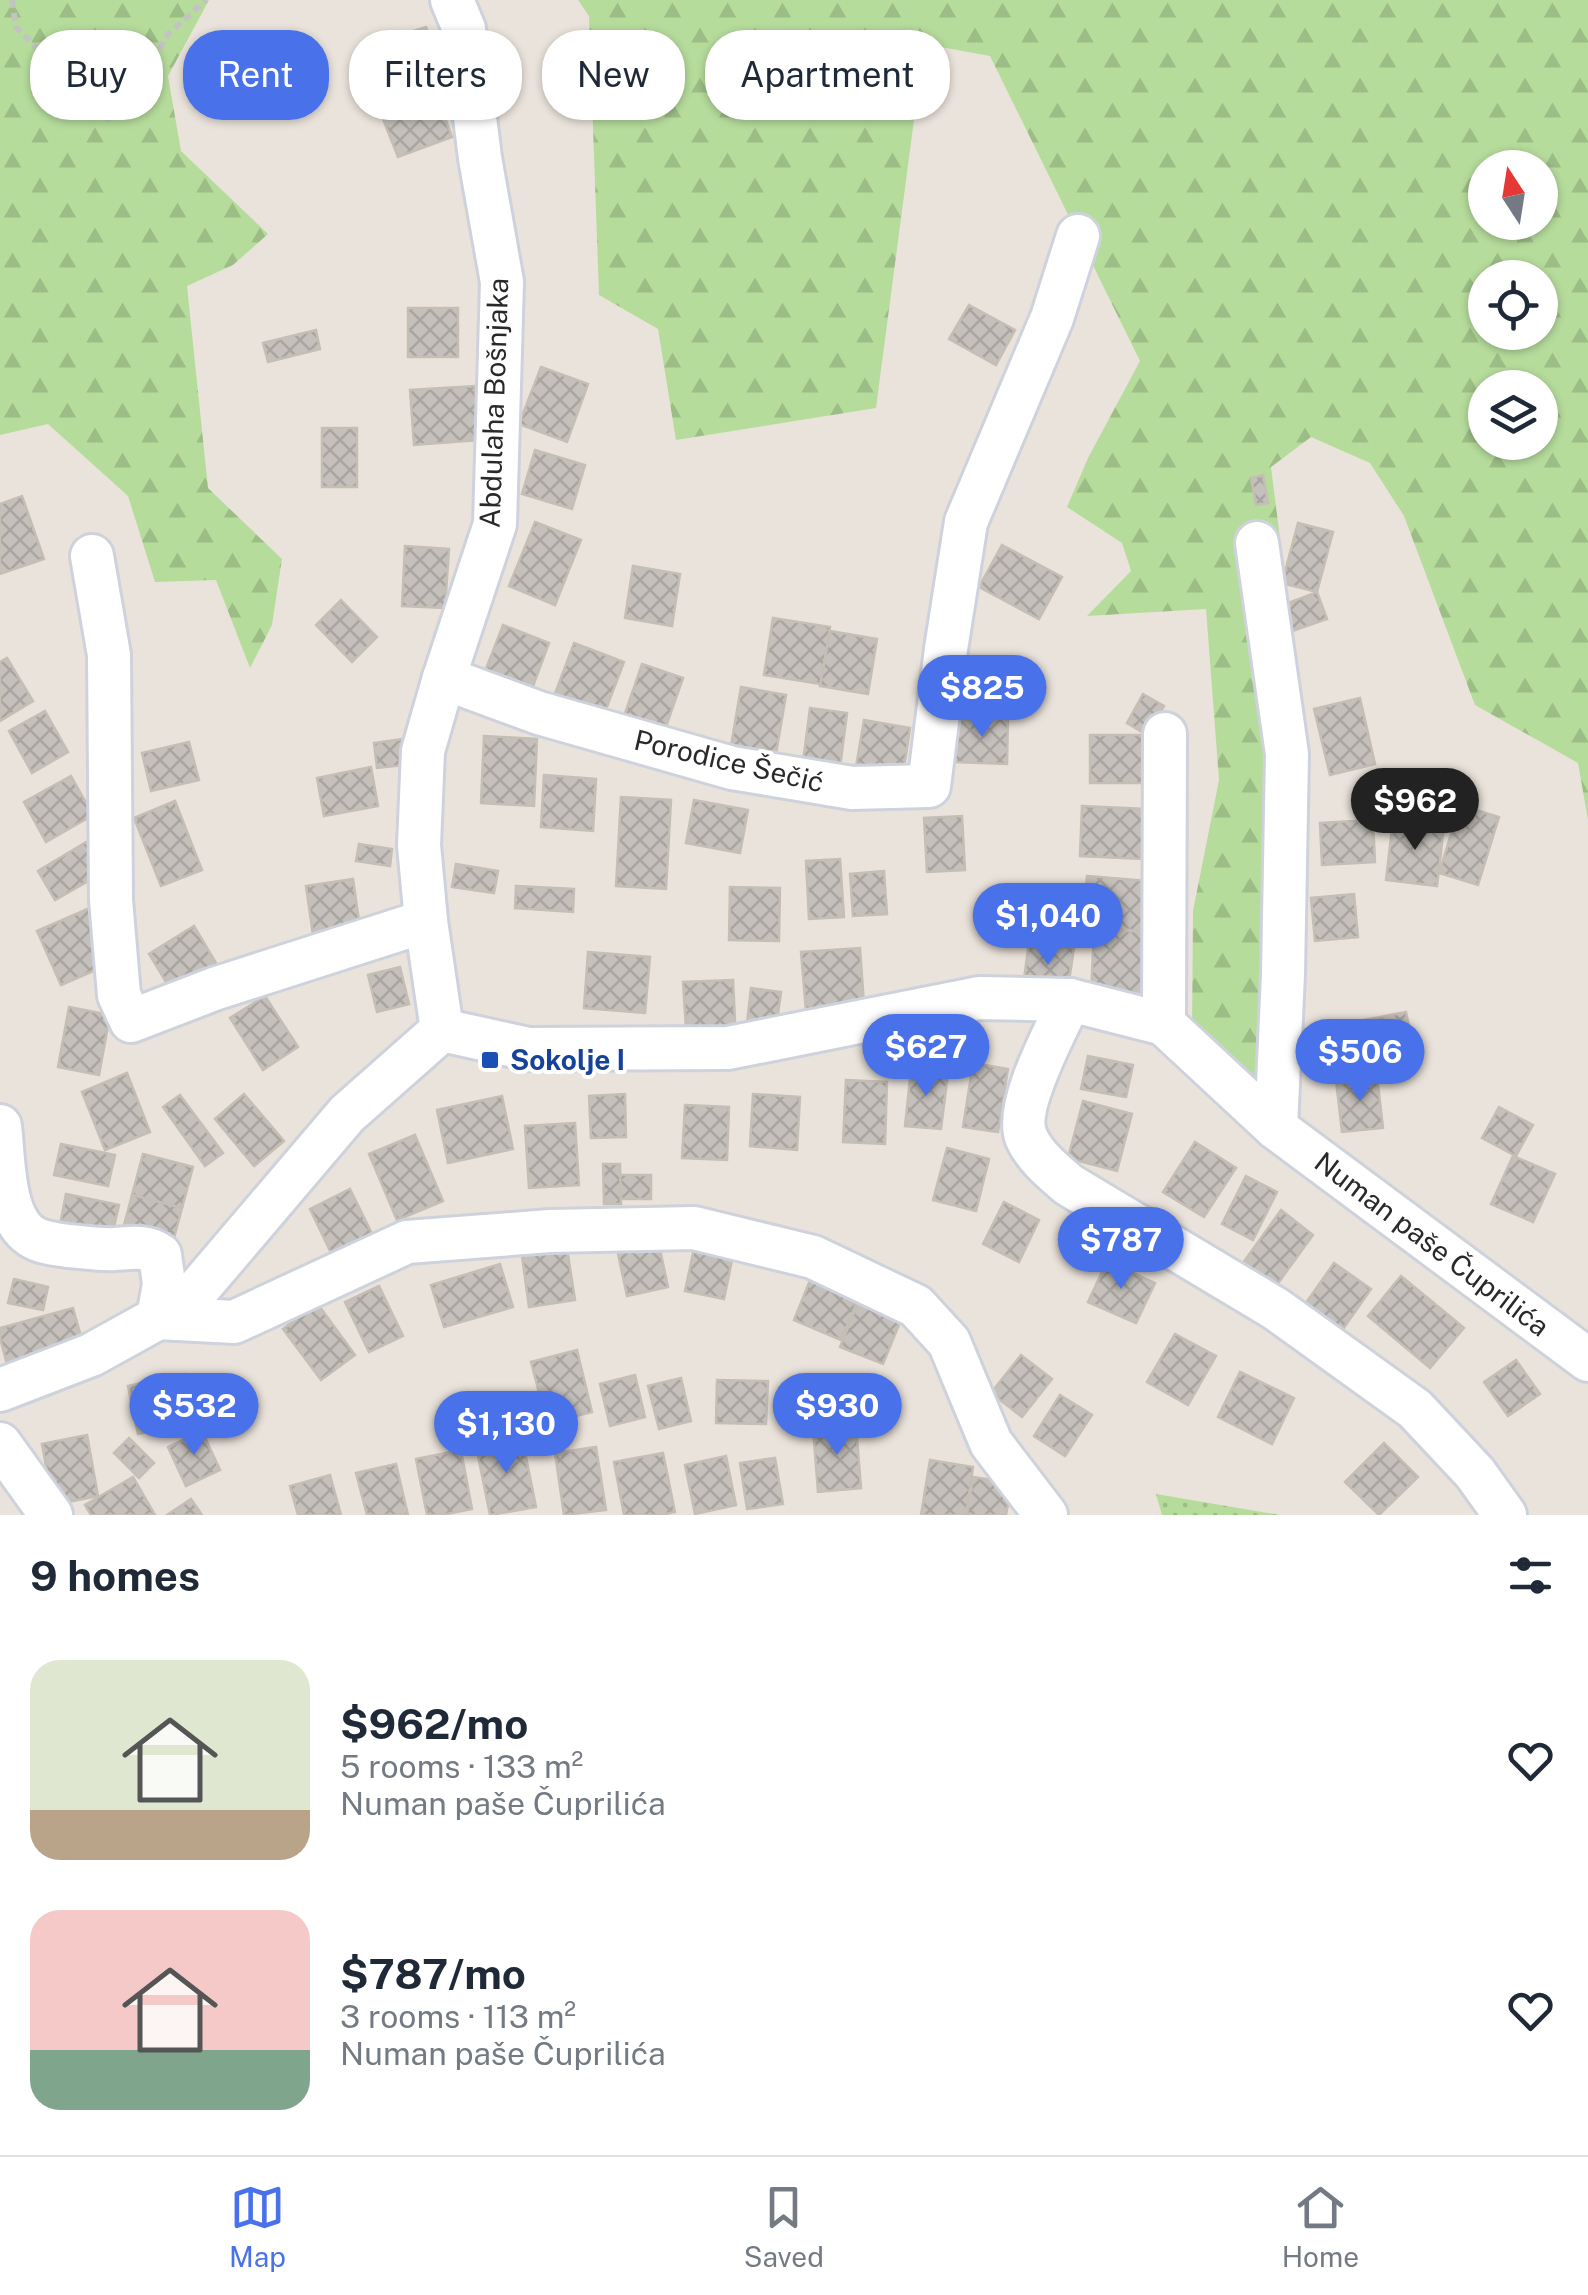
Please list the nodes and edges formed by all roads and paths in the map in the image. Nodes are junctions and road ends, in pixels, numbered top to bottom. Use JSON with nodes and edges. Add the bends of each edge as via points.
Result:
{"nodes":[{"id":1,"x":12,"y":0,"type":"edge"},
{"id":2,"x":206,"y":0,"type":"edge"},
{"id":3,"x":452,"y":0,"type":"edge"},
{"id":4,"x":1078,"y":236,"type":"dead end"},
{"id":5,"x":1257,"y":544,"type":"dead end"},
{"id":6,"x":92,"y":556,"type":"dead end"},
{"id":7,"x":444,"y":678,"type":"junction"},
{"id":8,"x":1165,"y":734,"type":"dead end"},
{"id":9,"x":426,"y":921,"type":"junction"},
{"id":10,"x":1070,"y":1000,"type":"junction"},
{"id":11,"x":1164,"y":1024,"type":"junction"},
{"id":12,"x":442,"y":1030,"type":"junction"},
{"id":13,"x":0,"y":1126,"type":"edge"},
{"id":14,"x":1276,"y":1128,"type":"junction"},
{"id":15,"x":158,"y":1318,"type":"junction"},
{"id":16,"x":1588,"y":1360,"type":"edge"},
{"id":17,"x":0,"y":1390,"type":"edge"},
{"id":18,"x":0,"y":1444,"type":"edge"},
{"id":19,"x":51,"y":1515,"type":"edge"},
{"id":20,"x":1046,"y":1515,"type":"edge"},
{"id":21,"x":1505,"y":1515,"type":"edge"}],
"edges":[{"from":1,"to":2,"type":"path","via":[[16,27],[106,118],[131,104],[167,35]]},
{"from":3,"to":7,"type":"street","name":"Abdulaha Bošnjaka","via":[[464,29],[502,282],[495,524]]},
{"from":4,"to":7,"type":"street","name":"Porodice Šečić","via":[[1052,318],[966,522],[929,786],[852,788],[732,768],[539,713]]},
{"from":5,"to":14,"type":"street","via":[[1287,754]]},
{"from":6,"to":9,"type":"street","via":[[109,654],[119,995],[131,1021]]},
{"from":7,"to":9,"type":"street","name":"Abdulaha Bošnjaka","via":[[424,751],[419,845]]},
{"from":8,"to":11,"type":"street"},
{"from":9,"to":12,"type":"street","name":"Abdulaha Bošnjaka"},
{"from":10,"to":11,"type":"street","name":"Numan paše Čuprilića"},
{"from":10,"to":12,"type":"street","name":"Numan paše Čuprilića","via":[[979,998],[728,1048],[528,1049]]},
{"from":10,"to":21,"type":"street","via":[[1025,1108],[1025,1136],[1046,1165],[1276,1309],[1414,1409]]},
{"from":11,"to":14,"type":"street","name":"Numan paše Čuprilića"},
{"from":12,"to":15,"type":"street","via":[[348,1114],[199,1288]]},
{"from":13,"to":15,"type":"street","via":[[8,1194],[22,1228],[54,1244],[152,1249],[160,1255],[164,1284]]},
{"from":14,"to":16,"type":"street","name":"Numan paše Čuprilića"},
{"from":15,"to":17,"type":"street","via":[[91,1355]]},
{"from":15,"to":20,"type":"street","via":[[234,1322],[408,1242],[694,1228],[813,1257],[916,1306],[948,1342],[990,1442]]},
{"from":18,"to":19,"type":"street"}]}
